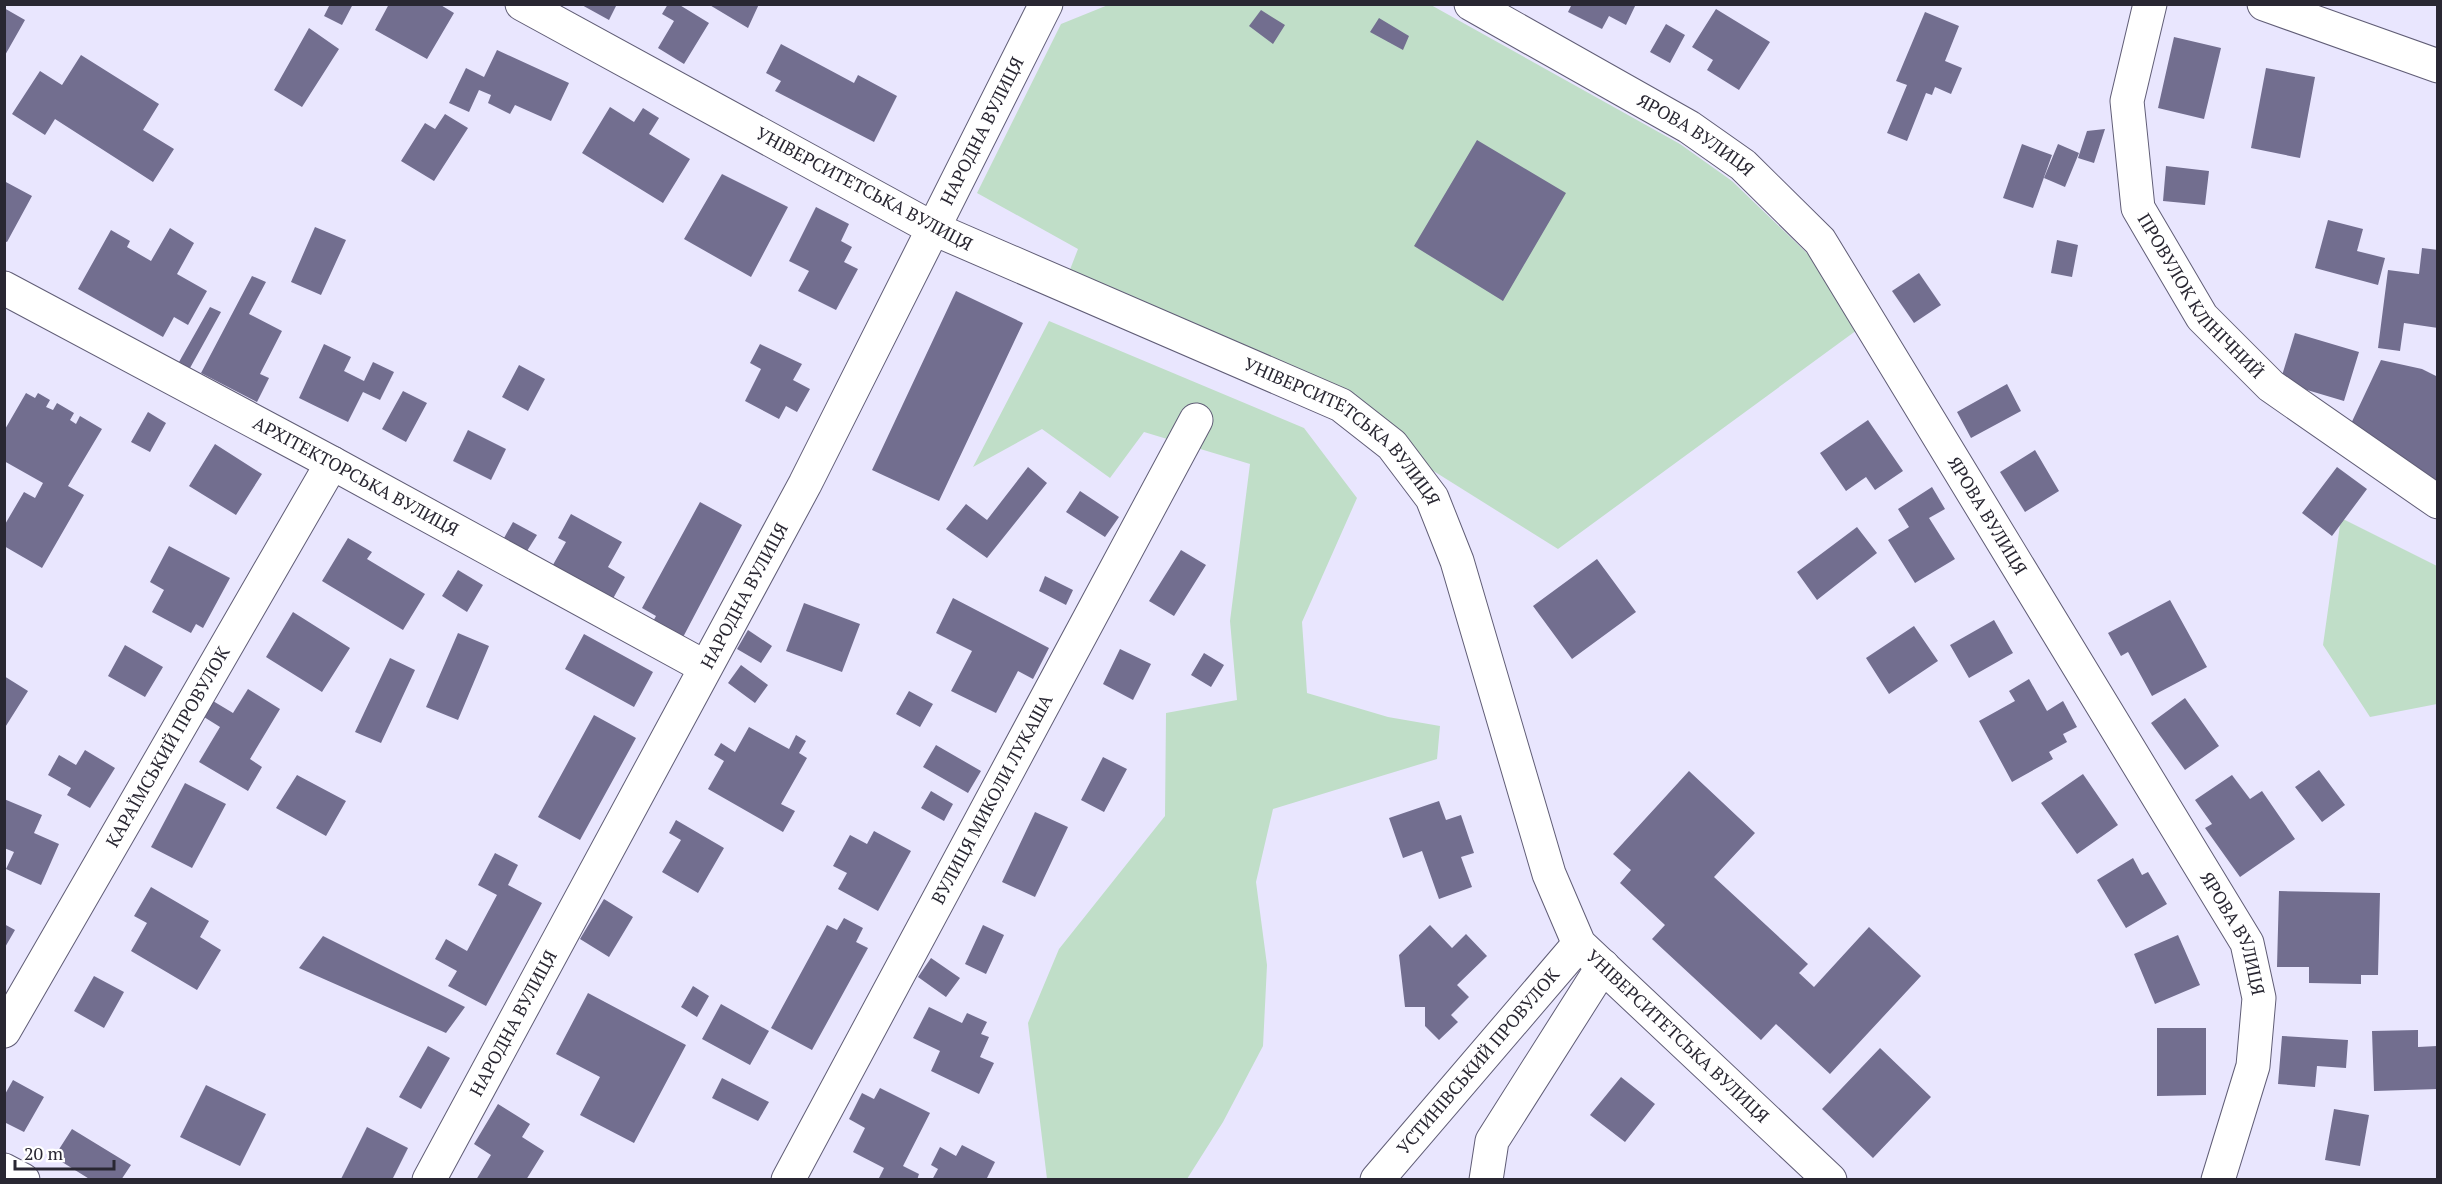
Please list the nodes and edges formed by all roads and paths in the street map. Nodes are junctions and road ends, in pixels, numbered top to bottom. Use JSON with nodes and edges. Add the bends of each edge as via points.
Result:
{"nodes":[{"id":1,"x":522,"y":4,"type":"edge"},
{"id":2,"x":1472,"y":4,"type":"edge"},
{"id":3,"x":2150,"y":4,"type":"edge"},
{"id":4,"x":2264,"y":4,"type":"edge"},
{"id":5,"x":1047,"y":6,"type":"edge"},
{"id":6,"x":2438,"y":66,"type":"edge"},
{"id":7,"x":932,"y":228,"type":"junction"},
{"id":8,"x":4,"y":288,"type":"edge"},
{"id":9,"x":1196,"y":420,"type":"dead end"},
{"id":10,"x":332,"y":463,"type":"junction"},
{"id":11,"x":2438,"y":502,"type":"edge"},
{"id":12,"x":705,"y":667,"type":"junction"},
{"id":13,"x":1579,"y":944,"type":"junction"},
{"id":14,"x":1603,"y":966,"type":"junction"},
{"id":15,"x":4,"y":1031,"type":"edge"},
{"id":16,"x":4,"y":1170,"type":"edge"},
{"id":17,"x":23,"y":1179,"type":"edge"},
{"id":18,"x":429,"y":1179,"type":"edge"},
{"id":19,"x":788,"y":1179,"type":"edge"},
{"id":20,"x":1377,"y":1179,"type":"edge"},
{"id":21,"x":1486,"y":1179,"type":"edge"},
{"id":22,"x":1830,"y":1179,"type":"edge"},
{"id":23,"x":2218,"y":1179,"type":"edge"}],
"edges":[{"from":1,"to":7,"type":"street","name":"УНІВЕРСИТЕТСЬКА ВУЛИЦЯ"},
{"from":2,"to":23,"type":"street","name":"ЯРОВА ВУЛИЦЯ","via":[[1689,127],[1743,165],[1820,241],[2247,943],[2259,998],[2253,1066]]},
{"from":3,"to":11,"type":"street","name":"ПРОВУЛОК КЛІНІЧНИЙ","via":[[2127,101],[2138,208],[2202,317],[2271,386]]},
{"from":4,"to":6,"type":"street"},
{"from":5,"to":7,"type":"street","name":"НАРОДНА ВУЛИЦЯ"},
{"from":7,"to":12,"type":"street","name":"НАРОДНА ВУЛИЦЯ","via":[[805,484]]},
{"from":7,"to":13,"type":"street","name":"УНІВЕРСИТЕТСЬКА ВУЛИЦЯ","via":[[1341,405],[1392,445],[1432,498],[1457,561],[1549,874]]},
{"from":8,"to":10,"type":"street","name":"АРХІТЕКТОРСЬКА ВУЛИЦЯ"},
{"from":9,"to":19,"type":"street","name":"ВУЛИЦЯ МИКОЛИ ЛУКАША"},
{"from":10,"to":12,"type":"street","name":"АРХІТЕКТОРСЬКА ВУЛИЦЯ"},
{"from":10,"to":15,"type":"street","name":"КАРАЇМСЬКИЙ ПРОВУЛОК"},
{"from":12,"to":18,"type":"street","name":"НАРОДНА ВУЛИЦЯ"},
{"from":13,"to":14,"type":"street","name":"УНІВЕРСИТЕТСЬКА ВУЛИЦЯ"},
{"from":13,"to":20,"type":"street","name":"УСТИНІВСЬКИЙ ПРОВУЛОК"},
{"from":14,"to":21,"type":"street","name":"УСТИНІВСЬКИЙ ПРОВУЛОК","via":[[1492,1141]]},
{"from":14,"to":22,"type":"street","name":"УНІВЕРСИТЕТСЬКА ВУЛИЦЯ"},
{"from":16,"to":17,"type":"street"}]}
